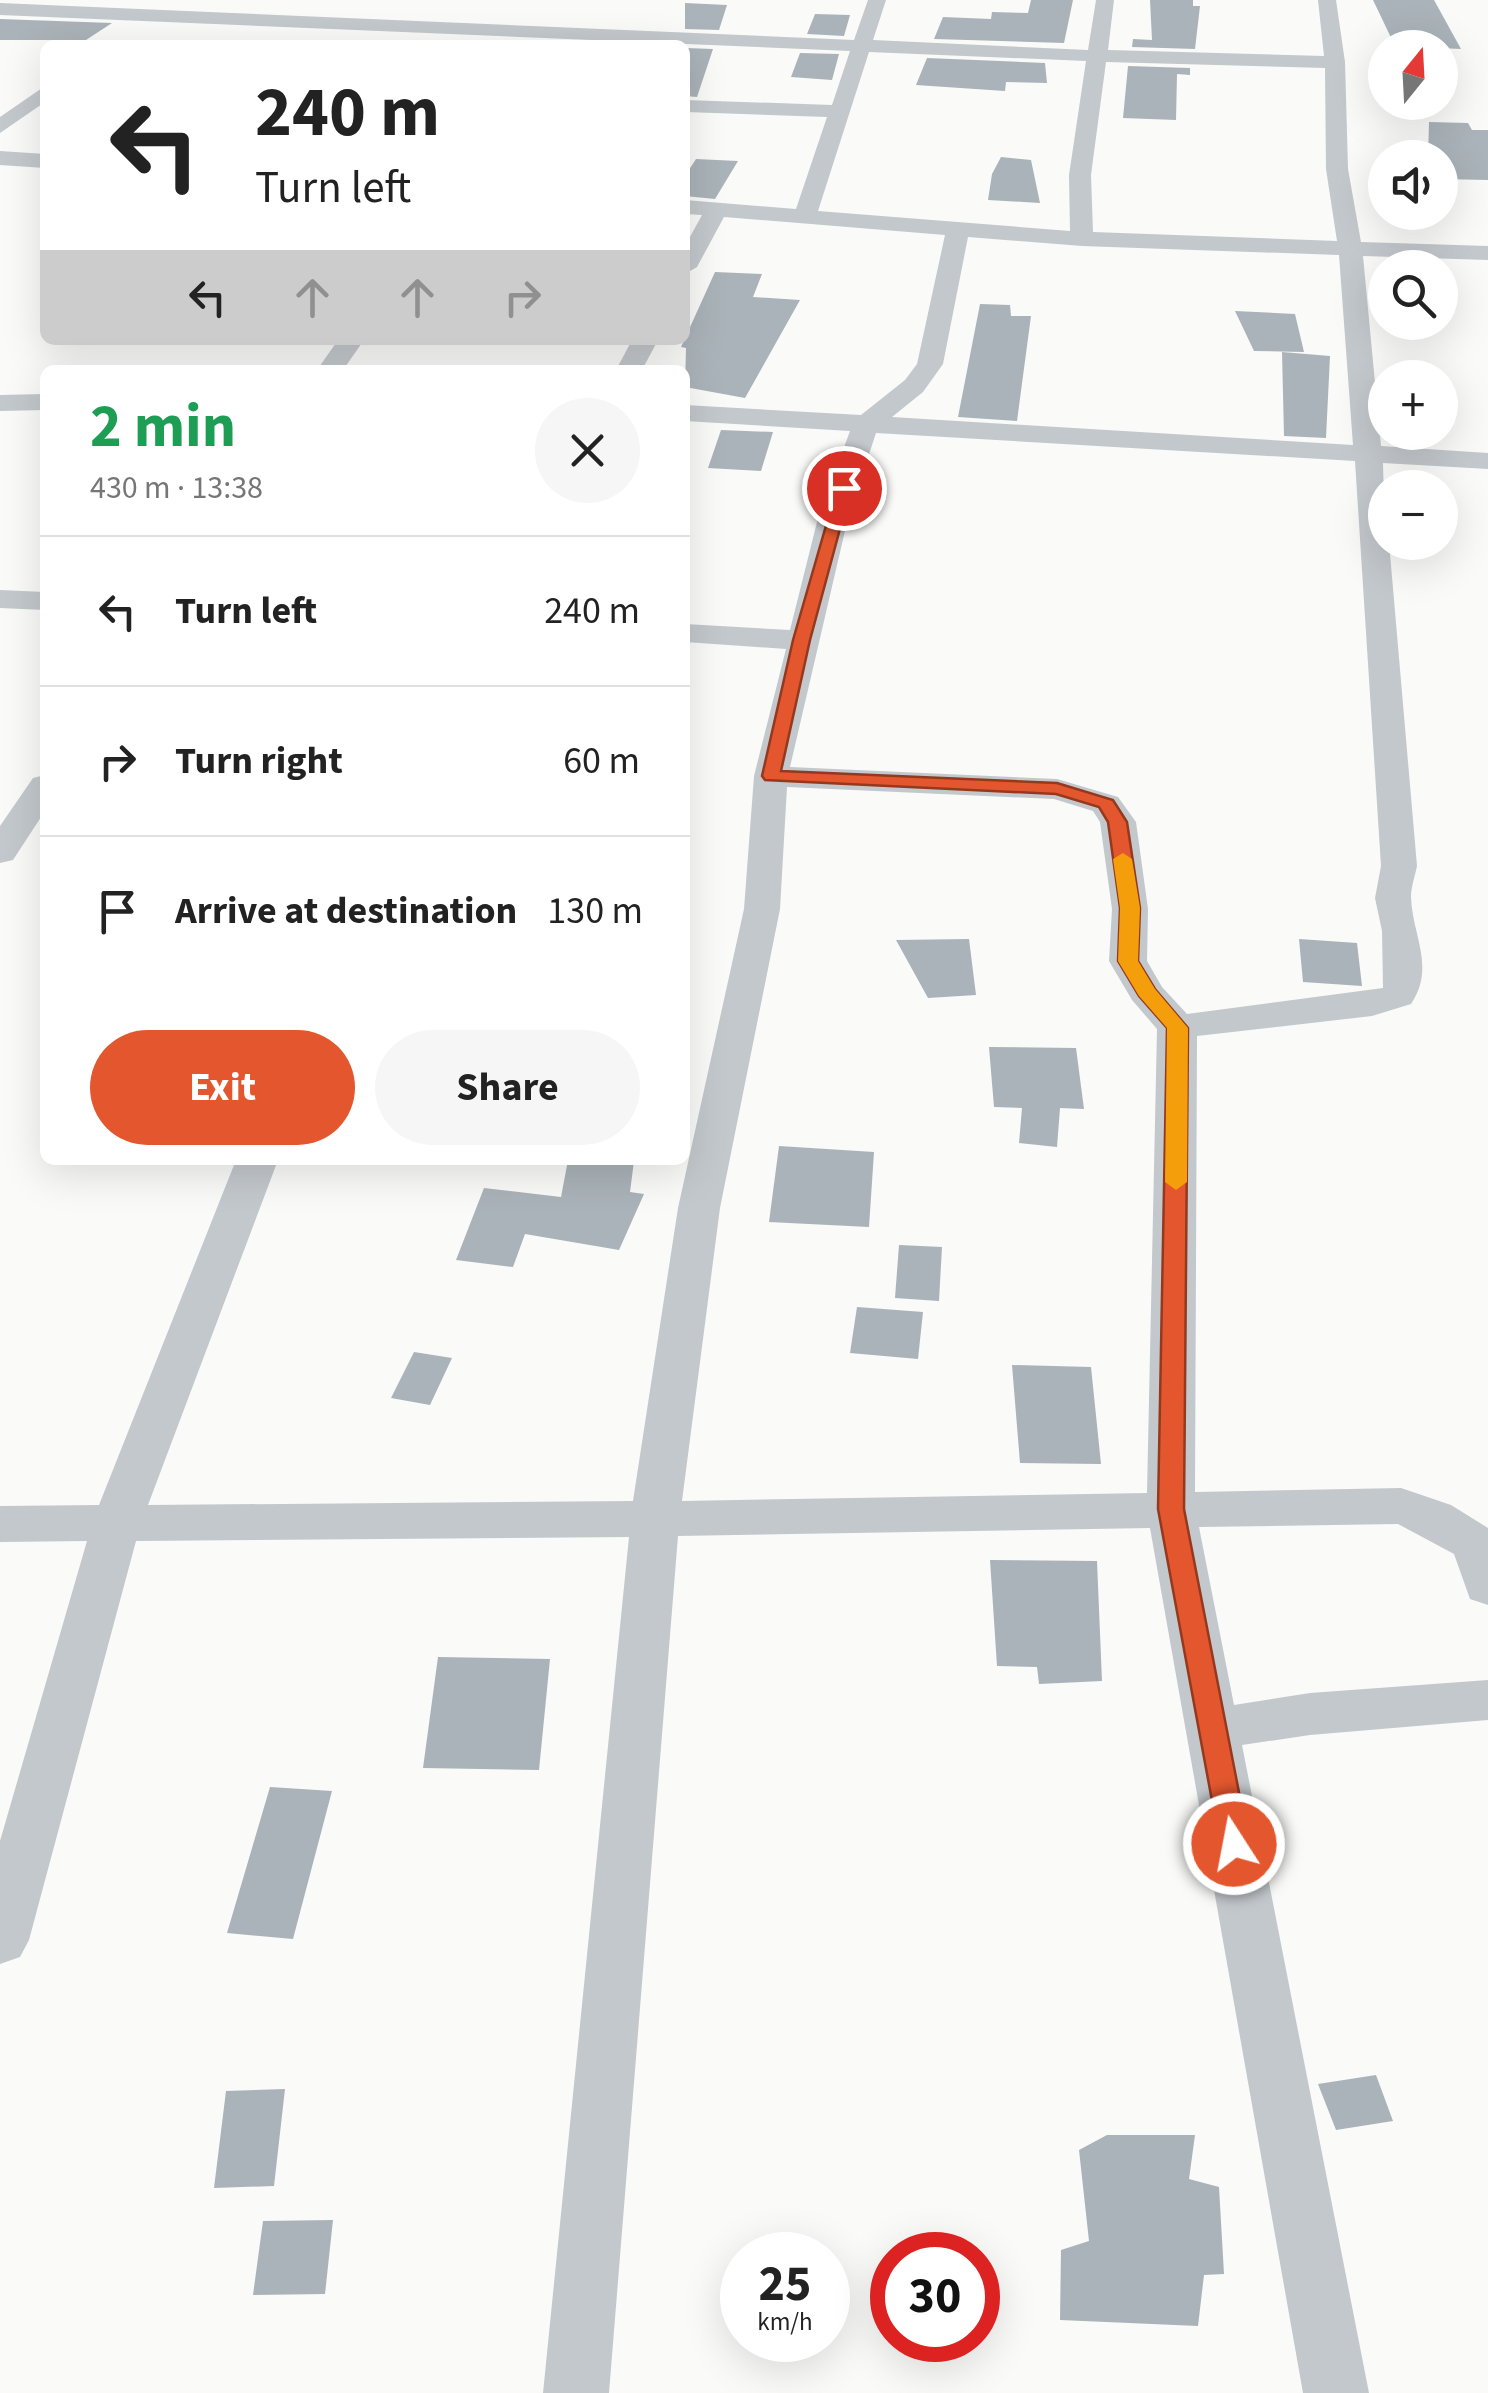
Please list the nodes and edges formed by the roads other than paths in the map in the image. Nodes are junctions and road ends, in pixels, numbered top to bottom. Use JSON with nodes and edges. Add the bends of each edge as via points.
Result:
{"nodes":[{"id":1,"x":367,"y":0,"type":"edge"},
{"id":2,"x":876,"y":0,"type":"edge"},
{"id":3,"x":1106,"y":0,"type":"edge"},
{"id":4,"x":1327,"y":0,"type":"edge"},
{"id":5,"x":0,"y":9,"type":"edge"},
{"id":6,"x":141,"y":15,"type":"junction"},
{"id":7,"x":345,"y":24,"type":"junction"},
{"id":8,"x":116,"y":35,"type":"dead end"},
{"id":9,"x":329,"y":40,"type":"edge"},
{"id":10,"x":860,"y":44,"type":"junction"},
{"id":11,"x":1099,"y":56,"type":"junction"},
{"id":12,"x":1335,"y":62,"type":"junction"},
{"id":13,"x":40,"y":96,"type":"edge"},
{"id":14,"x":690,"y":106,"type":"edge"},
{"id":15,"x":838,"y":111,"type":"junction"},
{"id":16,"x":0,"y":127,"type":"edge"},
{"id":17,"x":0,"y":158,"type":"edge"},
{"id":18,"x":40,"y":161,"type":"edge"},
{"id":19,"x":690,"y":207,"type":"edge"},
{"id":20,"x":717,"y":209,"type":"junction"},
{"id":21,"x":805,"y":216,"type":"junction"},
{"id":22,"x":956,"y":231,"type":"junction"},
{"id":23,"x":1082,"y":239,"type":"junction"},
{"id":24,"x":1350,"y":248,"type":"junction"},
{"id":25,"x":1488,"y":253,"type":"edge"},
{"id":26,"x":690,"y":258,"type":"edge"},
{"id":27,"x":0,"y":402,"type":"edge"},
{"id":28,"x":40,"y":402,"type":"edge"},
{"id":29,"x":690,"y":413,"type":"edge"},
{"id":30,"x":864,"y":426,"type":"junction"},
{"id":31,"x":1368,"y":454,"type":"junction"},
{"id":32,"x":1488,"y":461,"type":"edge"},
{"id":33,"x":0,"y":599,"type":"edge"},
{"id":34,"x":40,"y":601,"type":"edge"},
{"id":35,"x":690,"y":633,"type":"edge"},
{"id":36,"x":801,"y":640,"type":"junction"},
{"id":37,"x":771,"y":776,"type":"junction"},
{"id":38,"x":40,"y":792,"type":"edge"},
{"id":39,"x":0,"y":852,"type":"edge"},
{"id":40,"x":1178,"y":1028,"type":"junction"},
{"id":41,"x":255,"y":1165,"type":"edge"},
{"id":42,"x":1171,"y":1509,"type":"junction"},
{"id":43,"x":655,"y":1519,"type":"junction"},
{"id":44,"x":0,"y":1524,"type":"edge"},
{"id":45,"x":116,"y":1525,"type":"junction"},
{"id":46,"x":1488,"y":1586,"type":"edge"},
{"id":47,"x":1488,"y":1700,"type":"edge"},
{"id":48,"x":1213,"y":1729,"type":"junction"},
{"id":49,"x":0,"y":1940,"type":"edge"},
{"id":50,"x":576,"y":2393,"type":"edge"},
{"id":51,"x":1336,"y":2393,"type":"edge"}],
"edges":[{"from":1,"to":7,"type":"street"},
{"from":2,"to":10,"type":"street"},
{"from":3,"to":11,"type":"street"},
{"from":4,"to":12,"type":"street"},
{"from":5,"to":6,"type":"street"},
{"from":6,"to":7,"type":"street"},
{"from":6,"to":8,"type":"street"},
{"from":7,"to":9,"type":"street"},
{"from":7,"to":10,"type":"street"},
{"from":10,"to":11,"type":"street"},
{"from":10,"to":15,"type":"street"},
{"from":11,"to":12,"type":"street"},
{"from":11,"to":23,"type":"street","via":[[1080,174]]},
{"from":12,"to":24,"type":"street","via":[[1337,169]]},
{"from":13,"to":16,"type":"street"},
{"from":14,"to":15,"type":"street"},
{"from":15,"to":21,"type":"street"},
{"from":17,"to":18,"type":"street"},
{"from":19,"to":20,"type":"street"},
{"from":20,"to":21,"type":"street"},
{"from":20,"to":26,"type":"street"},
{"from":21,"to":22,"type":"street"},
{"from":22,"to":23,"type":"street"},
{"from":22,"to":30,"type":"street","via":[[930,364],[914,386]]},
{"from":23,"to":24,"type":"street"},
{"from":24,"to":25,"type":"street"},
{"from":24,"to":31,"type":"street"},
{"from":27,"to":28,"type":"street"},
{"from":29,"to":30,"type":"street"},
{"from":30,"to":31,"type":"street"},
{"from":30,"to":36,"type":"street"},
{"from":31,"to":32,"type":"street"},
{"from":31,"to":40,"type":"street","via":[[1403,986],[1397,996],[1372,1004]]},
{"from":33,"to":34,"type":"street"},
{"from":35,"to":36,"type":"street"},
{"from":36,"to":37,"type":"street"},
{"from":37,"to":40,"type":"street","via":[[1057,789],[1106,804],[1118,822],[1128,891],[1128,961]]},
{"from":37,"to":43,"type":"street","via":[[762,909],[698,1208]]},
{"from":38,"to":39,"type":"street"},
{"from":40,"to":42,"type":"street"},
{"from":41,"to":45,"type":"street"},
{"from":42,"to":43,"type":"street"},
{"from":42,"to":46,"type":"street","via":[[1400,1506],[1476,1544]]},
{"from":42,"to":48,"type":"street"},
{"from":43,"to":45,"type":"street"},
{"from":43,"to":50,"type":"street"},
{"from":44,"to":45,"type":"street"},
{"from":45,"to":49,"type":"street"},
{"from":47,"to":48,"type":"street"},
{"from":48,"to":51,"type":"street"}]}
